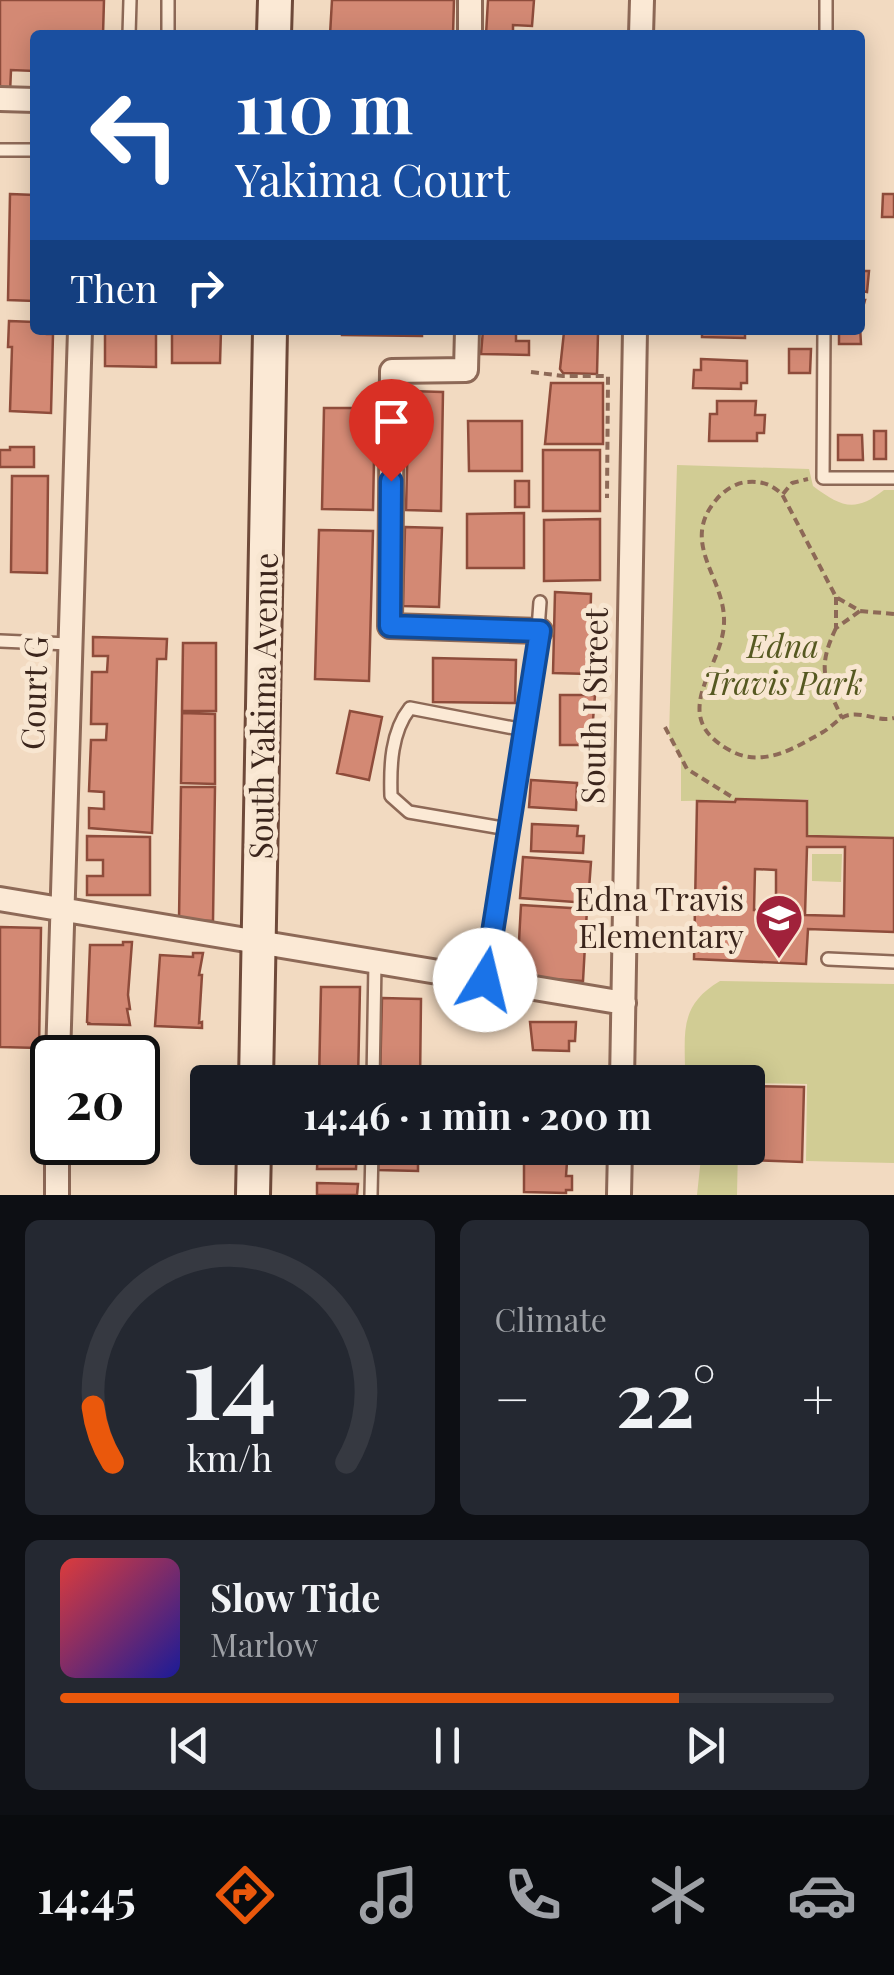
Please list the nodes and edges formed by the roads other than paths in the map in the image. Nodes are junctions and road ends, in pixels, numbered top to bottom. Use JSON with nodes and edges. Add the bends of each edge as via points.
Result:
{"nodes":[{"id":1,"x":130,"y":0,"type":"edge"},
{"id":2,"x":168,"y":0,"type":"edge"},
{"id":3,"x":275,"y":0,"type":"edge"},
{"id":4,"x":470,"y":0,"type":"edge"},
{"id":5,"x":642,"y":0,"type":"edge"},
{"id":6,"x":826,"y":0,"type":"edge"},
{"id":7,"x":129,"y":30,"type":"edge"},
{"id":8,"x":168,"y":30,"type":"edge"},
{"id":9,"x":274,"y":30,"type":"edge"},
{"id":10,"x":470,"y":30,"type":"edge"},
{"id":11,"x":641,"y":30,"type":"edge"},
{"id":12,"x":826,"y":30,"type":"edge"},
{"id":13,"x":0,"y":98,"type":"edge"},
{"id":14,"x":30,"y":100,"type":"edge"},
{"id":15,"x":0,"y":150,"type":"edge"},
{"id":16,"x":30,"y":150,"type":"edge"},
{"id":17,"x":80,"y":335,"type":"edge"},
{"id":18,"x":270,"y":335,"type":"edge"},
{"id":19,"x":467,"y":335,"type":"edge"},
{"id":20,"x":635,"y":335,"type":"edge"},
{"id":21,"x":824,"y":335,"type":"edge"},
{"id":22,"x":894,"y":478,"type":"edge"},
{"id":23,"x":540,"y":602,"type":"dead end"},
{"id":24,"x":540,"y":631,"type":"junction"},
{"id":25,"x":0,"y":641,"type":"edge"},
{"id":26,"x":69,"y":644,"type":"junction"},
{"id":27,"x":524,"y":730,"type":"junction"},
{"id":28,"x":508,"y":829,"type":"junction"},
{"id":29,"x":0,"y":899,"type":"edge"},
{"id":30,"x":60,"y":908,"type":"junction"},
{"id":31,"x":260,"y":943,"type":"junction"},
{"id":32,"x":828,"y":959,"type":"dead end"},
{"id":33,"x":375,"y":962,"type":"junction"},
{"id":34,"x":894,"y":962,"type":"edge"},
{"id":35,"x":485,"y":980,"type":"junction"},
{"id":36,"x":624,"y":1003,"type":"junction"},
{"id":37,"x":58,"y":1035,"type":"edge"},
{"id":38,"x":256,"y":1065,"type":"edge"},
{"id":39,"x":373,"y":1065,"type":"edge"},
{"id":40,"x":622,"y":1065,"type":"edge"},
{"id":41,"x":58,"y":1165,"type":"edge"},
{"id":42,"x":254,"y":1165,"type":"edge"},
{"id":43,"x":372,"y":1165,"type":"edge"},
{"id":44,"x":620,"y":1165,"type":"edge"},
{"id":45,"x":57,"y":1195,"type":"edge"},
{"id":46,"x":253,"y":1195,"type":"edge"},
{"id":47,"x":371,"y":1195,"type":"edge"},
{"id":48,"x":619,"y":1195,"type":"edge"}],
"edges":[{"from":1,"to":7,"type":"lane"},
{"from":2,"to":8,"type":"lane"},
{"from":3,"to":9,"type":"main road"},
{"from":4,"to":10,"type":"street"},
{"from":5,"to":11,"type":"street"},
{"from":6,"to":12,"type":"lane"},
{"from":13,"to":14,"type":"street"},
{"from":15,"to":16,"type":"lane"},
{"from":17,"to":26,"type":"street","name":"Court G"},
{"from":18,"to":31,"type":"main road","name":"South Yakima Avenue"},
{"from":19,"to":24,"type":"street","via":[[466,370],[392,372],[390,626]]},
{"from":20,"to":36,"type":"street","name":"South I Street"},
{"from":21,"to":22,"type":"lane","via":[[823,478]]},
{"from":23,"to":24,"type":"lane"},
{"from":24,"to":27,"type":"lane"},
{"from":25,"to":26,"type":"lane"},
{"from":26,"to":30,"type":"street","name":"Court G"},
{"from":27,"to":28,"type":"lane"},
{"from":27,"to":28,"type":"lane","via":[[410,708],[390,763],[391,796],[409,812]]},
{"from":28,"to":35,"type":"lane"},
{"from":29,"to":30,"type":"street"},
{"from":30,"to":31,"type":"street"},
{"from":30,"to":37,"type":"street","name":"Court G"},
{"from":31,"to":33,"type":"street"},
{"from":31,"to":38,"type":"main road","name":"South Yakima Avenue"},
{"from":32,"to":34,"type":"lane"},
{"from":33,"to":35,"type":"street"},
{"from":33,"to":39,"type":"lane"},
{"from":35,"to":36,"type":"street"},
{"from":36,"to":40,"type":"street","name":"South I Street"},
{"from":41,"to":45,"type":"street"},
{"from":42,"to":46,"type":"main road"},
{"from":43,"to":47,"type":"lane"},
{"from":44,"to":48,"type":"street"}]}
